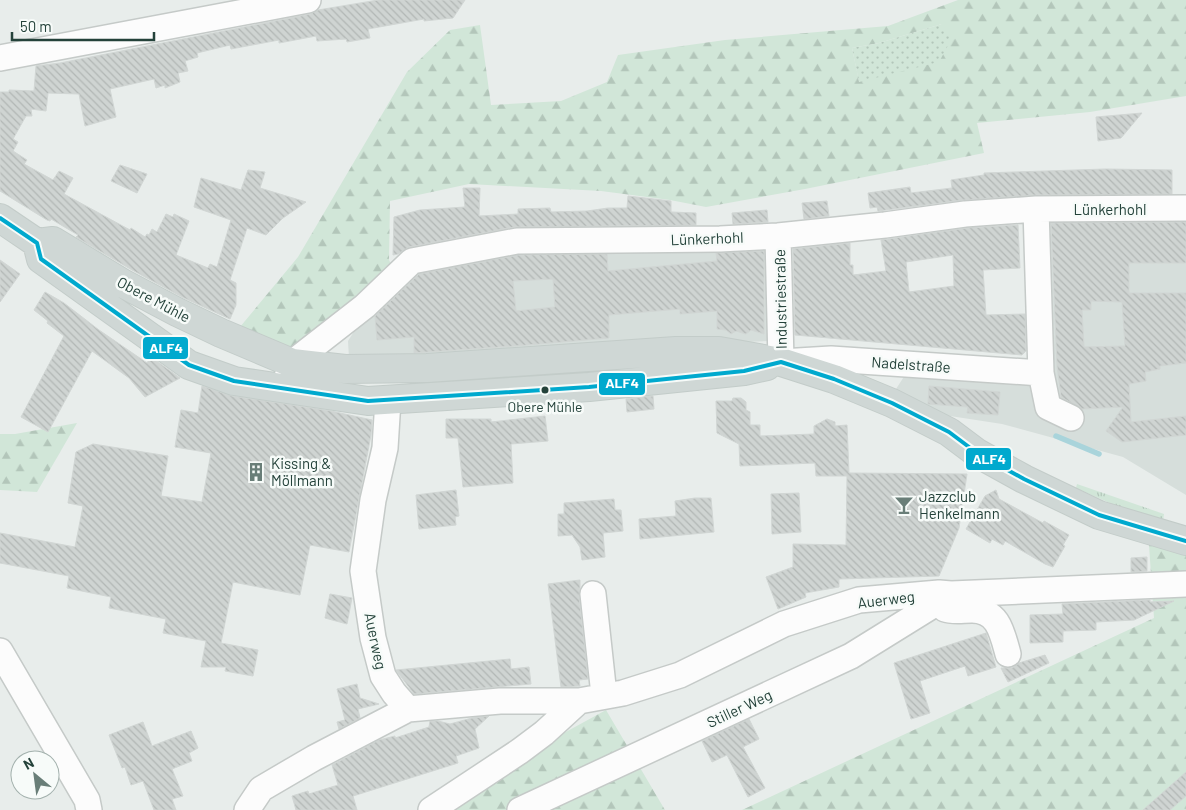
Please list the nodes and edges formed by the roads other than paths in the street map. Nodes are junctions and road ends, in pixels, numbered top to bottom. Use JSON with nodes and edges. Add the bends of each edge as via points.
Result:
{"nodes":[{"id":1,"x":308,"y":0,"type":"edge"},
{"id":2,"x":244,"y":6,"type":"edge"},
{"id":3,"x":0,"y":58,"type":"edge"},
{"id":4,"x":1186,"y":208,"type":"edge"},
{"id":5,"x":1036,"y":209,"type":"junction"},
{"id":6,"x":0,"y":218,"type":"edge"},
{"id":7,"x":778,"y":236,"type":"junction"},
{"id":8,"x":37,"y":243,"type":"junction"},
{"id":9,"x":781,"y":362,"type":"junction"},
{"id":10,"x":292,"y":363,"type":"junction"},
{"id":11,"x":1041,"y":373,"type":"junction"},
{"id":12,"x":282,"y":388,"type":"junction"},
{"id":13,"x":388,"y":400,"type":"junction"},
{"id":14,"x":1071,"y":418,"type":"dead end"},
{"id":15,"x":1186,"y":541,"type":"edge"},
{"id":16,"x":1186,"y":584,"type":"edge"},
{"id":17,"x":593,"y":594,"type":"dead end"},
{"id":18,"x":945,"y":598,"type":"junction"},
{"id":19,"x":0,"y":651,"type":"edge"},
{"id":20,"x":1008,"y":654,"type":"dead end"},
{"id":21,"x":604,"y":696,"type":"junction"},
{"id":22,"x":579,"y":701,"type":"junction"},
{"id":23,"x":408,"y":709,"type":"junction"},
{"id":24,"x":89,"y":810,"type":"edge"},
{"id":25,"x":247,"y":810,"type":"edge"},
{"id":26,"x":431,"y":810,"type":"edge"},
{"id":27,"x":520,"y":810,"type":"edge"}],
"edges":[{"from":1,"to":2,"type":"street"},
{"from":2,"to":3,"type":"street"},
{"from":4,"to":5,"type":"street","name":"Lünkerhohl"},
{"from":5,"to":7,"type":"street","name":"Lünkerhohl","via":[[964,214]]},
{"from":5,"to":11,"type":"street"},
{"from":6,"to":8,"type":"main road","name":"Obere Mühle"},
{"from":7,"to":9,"type":"street","name":"Industriestraße"},
{"from":7,"to":10,"type":"street","name":"Lünkerhohl","via":[[517,241],[412,261],[365,306]]},
{"from":8,"to":10,"type":"main road","name":"Obere Mühle","via":[[53,241],[177,312]]},
{"from":8,"to":12,"type":"main road","name":"Obere Mühle","via":[[41,259],[189,366],[234,381]]},
{"from":9,"to":10,"type":"main road","name":"Obere Mühle","via":[[720,351],[676,351],[427,368],[345,369]]},
{"from":9,"to":11,"type":"street","name":"Nadelstraße","via":[[831,359]]},
{"from":9,"to":13,"type":"main road","name":"Obere Mühle","via":[[744,371],[589,387]]},
{"from":9,"to":15,"type":"main road","name":"Obere Mühle","via":[[892,403],[948,432],[977,453],[1024,479],[1099,515]]},
{"from":10,"to":12,"type":"street"},
{"from":11,"to":14,"type":"street","via":[[1048,407]]},
{"from":12,"to":13,"type":"main road","name":"Obere Mühle","via":[[368,401]]},
{"from":13,"to":23,"type":"street","name":"Auerweg","via":[[385,448],[373,500],[363,571],[373,638],[383,676]]},
{"from":16,"to":18,"type":"street","name":"Auerweg"},
{"from":17,"to":21,"type":"street"},
{"from":18,"to":20,"type":"street","via":[[946,611],[978,610],[992,616]]},
{"from":18,"to":21,"type":"street","name":"Auerweg","via":[[939,593],[859,600],[784,624],[680,675]]},
{"from":18,"to":27,"type":"street","name":"Stiller Weg","via":[[850,656]]},
{"from":19,"to":24,"type":"street","via":[[87,800]]},
{"from":21,"to":22,"type":"street","name":"Auerweg"},
{"from":22,"to":23,"type":"street","name":"Auerweg","via":[[500,701]]},
{"from":22,"to":26,"type":"street","via":[[520,751]]},
{"from":23,"to":25,"type":"street","via":[[261,789]]}]}
